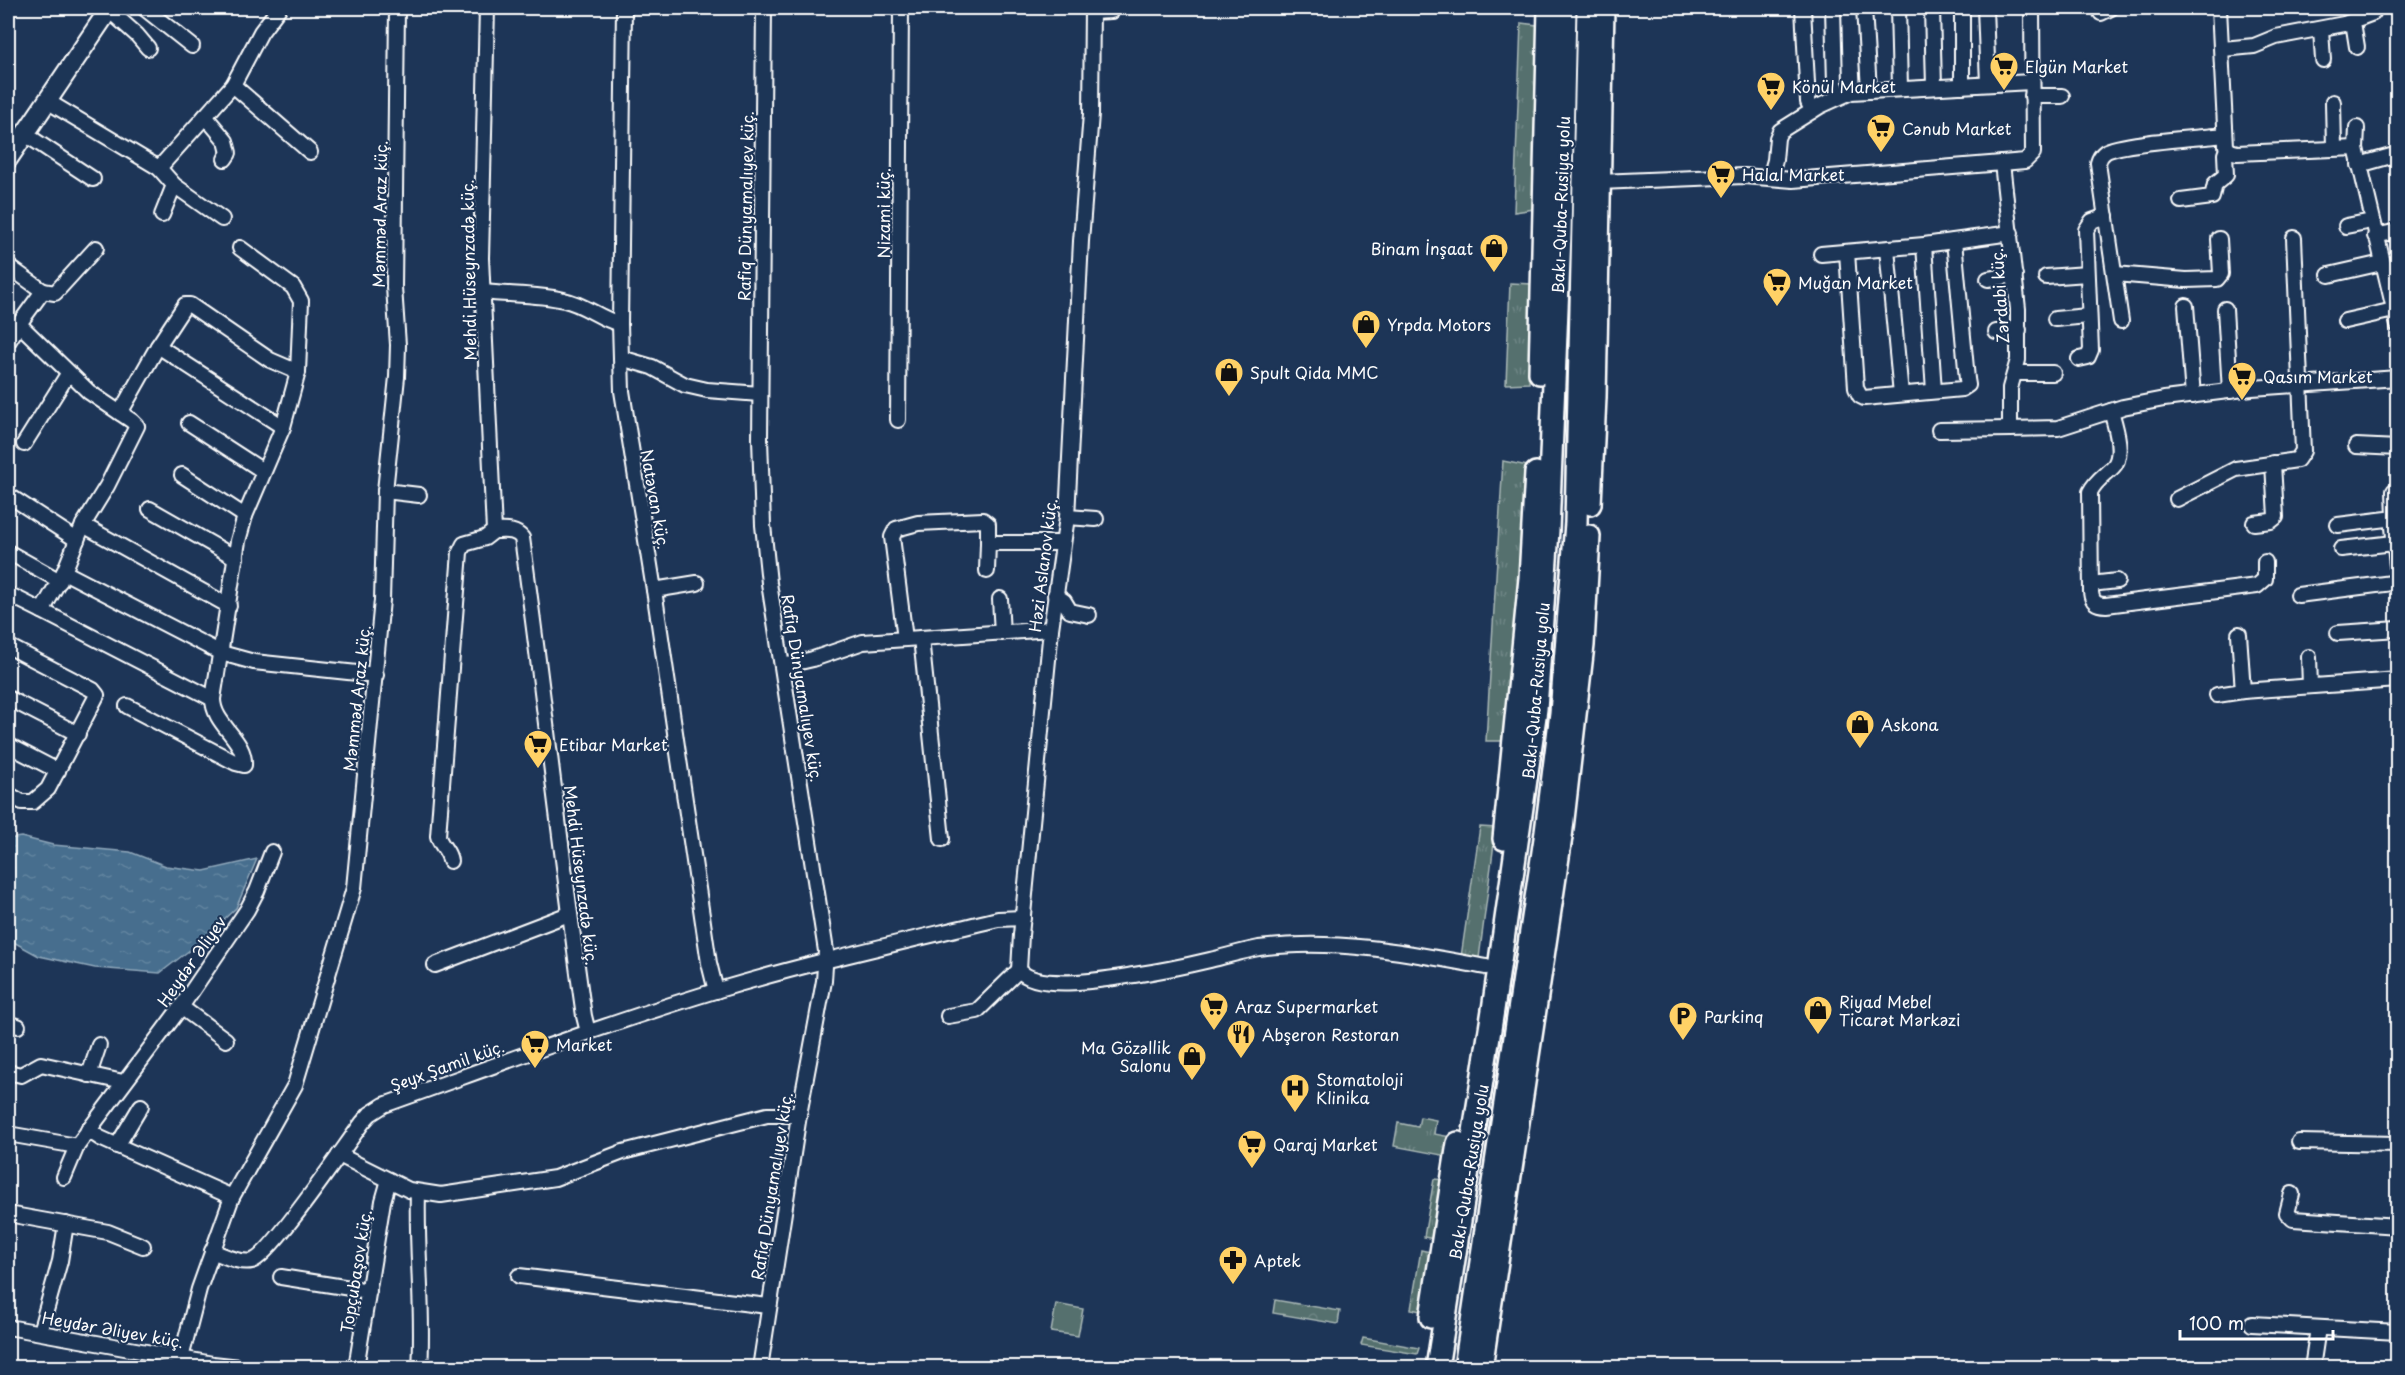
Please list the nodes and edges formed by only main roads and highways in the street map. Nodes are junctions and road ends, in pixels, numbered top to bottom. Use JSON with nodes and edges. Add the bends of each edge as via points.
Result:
{"nodes":[{"id":1,"x":1549,"y":8,"type":"edge"},
{"id":2,"x":1564,"y":8,"type":"edge"},
{"id":3,"x":1588,"y":8,"type":"edge"},
{"id":4,"x":1603,"y":8,"type":"edge"},
{"id":5,"x":110,"y":9,"type":"edge"},
{"id":6,"x":9,"y":153,"type":"edge"},
{"id":7,"x":1423,"y":1368,"type":"edge"},
{"id":8,"x":1437,"y":1368,"type":"edge"},
{"id":9,"x":1465,"y":1368,"type":"edge"},
{"id":10,"x":1481,"y":1368,"type":"edge"}],
"edges":[{"from":1,"to":7,"type":"highway","via":[[1540,392],[1530,578],[1506,822]]},
{"from":2,"to":8,"type":"highway","name":"Bakı-Quba-Rusiya yolu","via":[[1560,234],[1536,709]]},
{"from":3,"to":9,"type":"highway","name":"Bakı-Quba-Rusiya yolu","via":[[1576,523],[1561,713],[1545,844]]},
{"from":4,"to":10,"type":"highway","via":[[1595,397],[1579,688],[1562,837]]},
{"from":5,"to":6,"type":"main road"}]}
